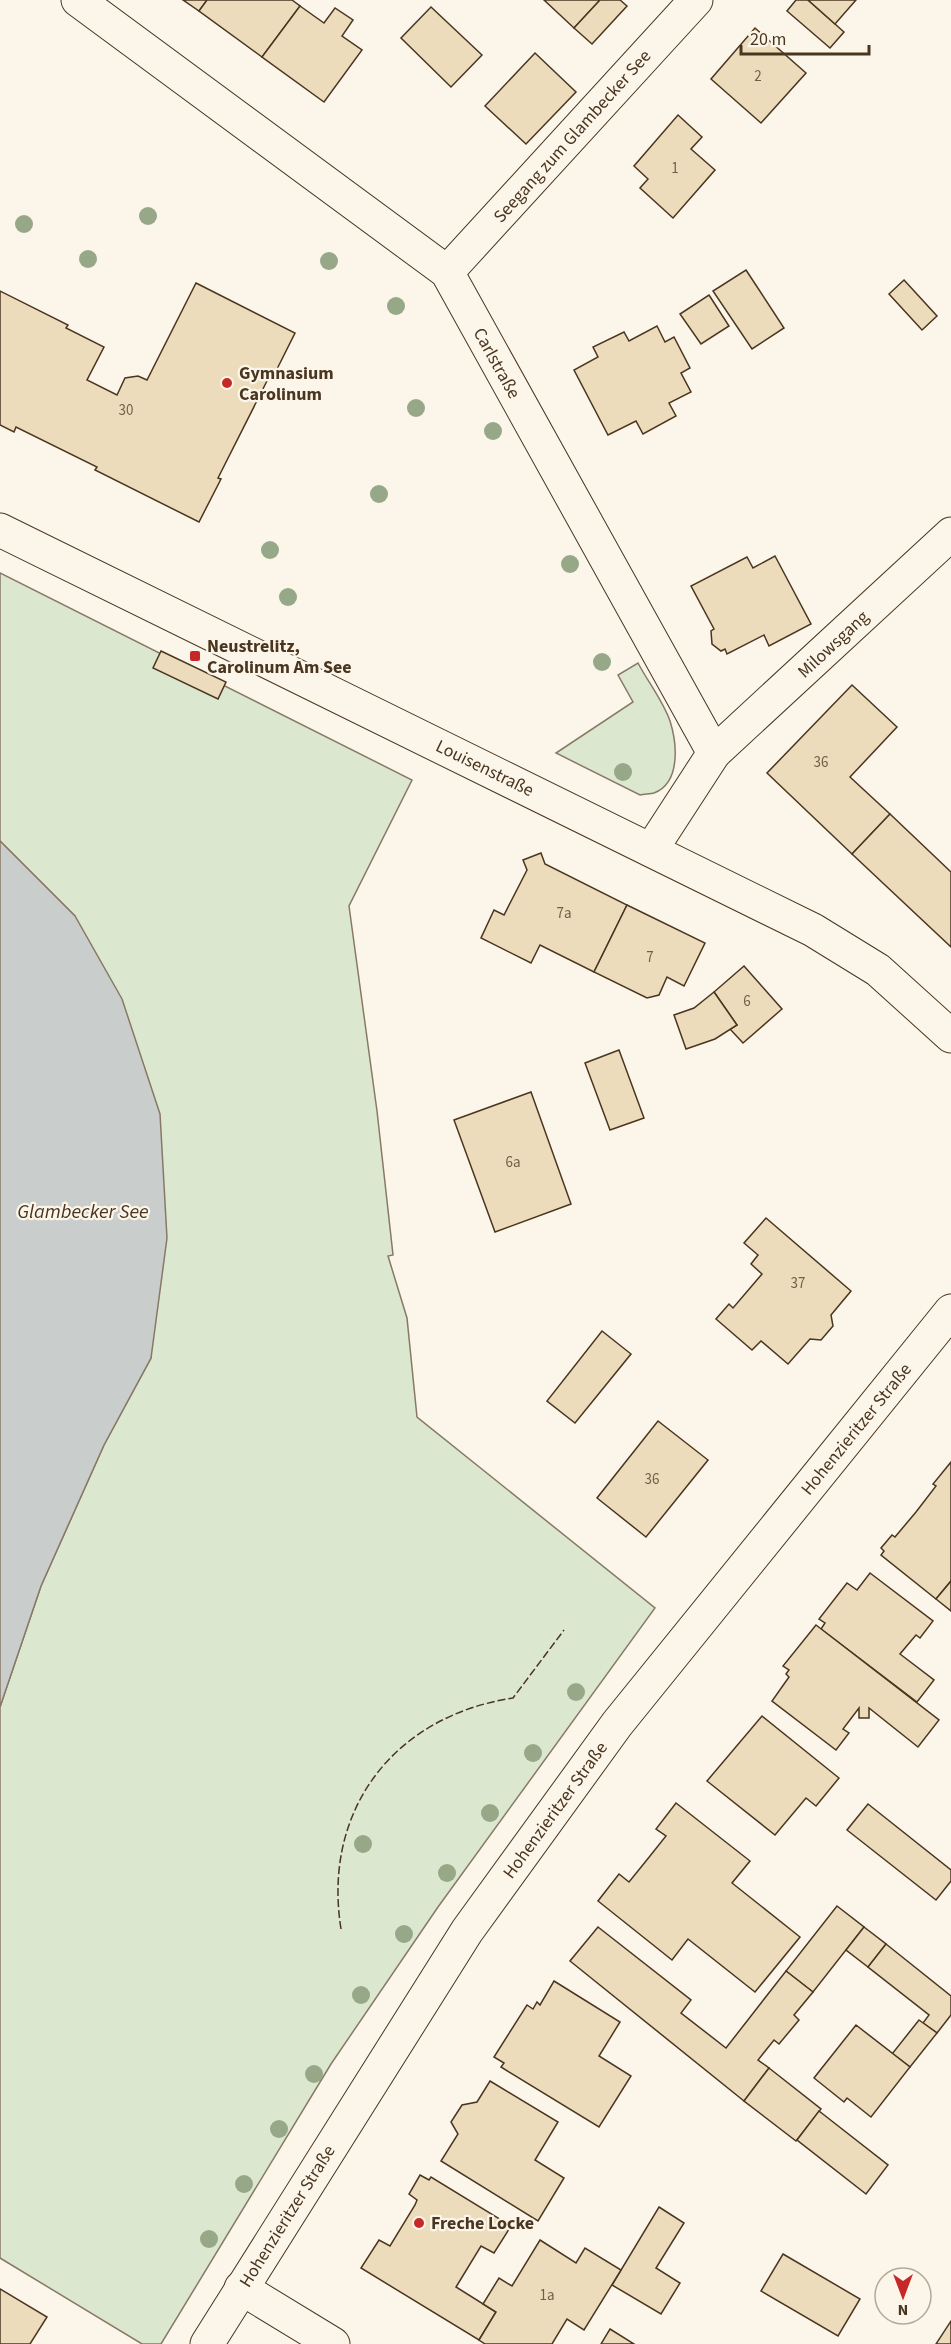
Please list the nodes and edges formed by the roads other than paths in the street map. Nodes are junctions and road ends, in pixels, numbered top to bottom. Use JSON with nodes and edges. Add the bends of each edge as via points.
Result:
{"nodes":[{"id":1,"x":78,"y":0,"type":"edge"},
{"id":2,"x":696,"y":0,"type":"edge"},
{"id":3,"x":447,"y":272,"type":"junction"},
{"id":4,"x":0,"y":530,"type":"edge"},
{"id":5,"x":951,"y":534,"type":"edge"},
{"id":6,"x":714,"y":753,"type":"junction"},
{"id":7,"x":651,"y":850,"type":"junction"},
{"id":8,"x":951,"y":1036,"type":"edge"},
{"id":9,"x":951,"y":1311,"type":"edge"},
{"id":10,"x":241,"y":2288,"type":"junction"},
{"id":11,"x":207,"y":2344,"type":"edge"},
{"id":12,"x":333,"y":2344,"type":"edge"}],
"edges":[{"from":1,"to":3,"type":"street","name":"Carlstraße"},
{"from":2,"to":3,"type":"street","name":"Seegang zum Glambecker See"},
{"from":3,"to":6,"type":"street","name":"Carlstraße"},
{"from":4,"to":7,"type":"street","name":"Louisenstraße"},
{"from":5,"to":6,"type":"street","name":"Milowsgang"},
{"from":6,"to":7,"type":"street"},
{"from":7,"to":8,"type":"street","name":"Louisenstraße","via":[[854,953],[900,988]]},
{"from":9,"to":10,"type":"street","name":"Hohenzieritzer Straße","via":[[604,1743],[467,1931]]},
{"from":10,"to":11,"type":"street","name":"Hohenzieritzer Straße"},
{"from":10,"to":12,"type":"street"}]}
